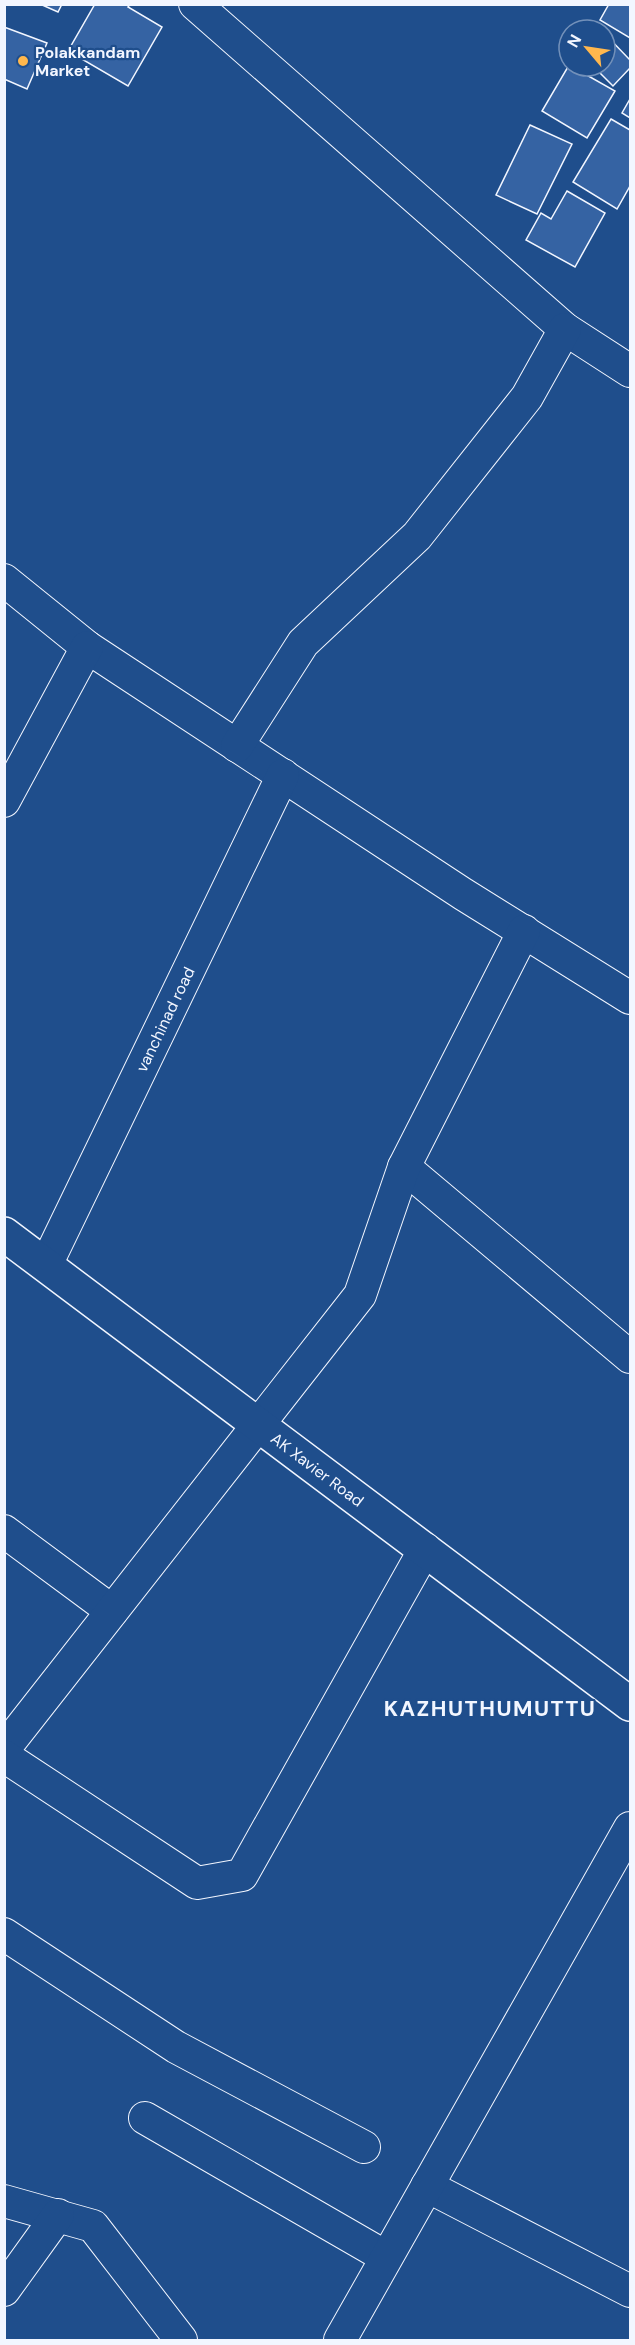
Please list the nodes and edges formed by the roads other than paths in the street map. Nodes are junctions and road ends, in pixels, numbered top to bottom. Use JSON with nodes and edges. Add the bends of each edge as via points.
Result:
{"nodes":[{"id":1,"x":195,"y":4,"type":"edge"},
{"id":2,"x":565,"y":329,"type":"junction"},
{"id":3,"x":630,"y":371,"type":"edge"},
{"id":4,"x":4,"y":580,"type":"edge"},
{"id":5,"x":87,"y":647,"type":"junction"},
{"id":6,"x":237,"y":746,"type":"junction"},
{"id":7,"x":283,"y":775,"type":"junction"},
{"id":8,"x":4,"y":801,"type":"edge"},
{"id":9,"x":524,"y":931,"type":"junction"},
{"id":10,"x":630,"y":998,"type":"edge"},
{"id":11,"x":404,"y":1167,"type":"junction"},
{"id":12,"x":4,"y":1234,"type":"edge"},
{"id":13,"x":46,"y":1265,"type":"junction"},
{"id":14,"x":630,"y":1357,"type":"edge"},
{"id":15,"x":258,"y":1425,"type":"junction"},
{"id":16,"x":4,"y":1531,"type":"edge"},
{"id":17,"x":424,"y":1549,"type":"junction"},
{"id":18,"x":112,"y":1611,"type":"junction"},
{"id":19,"x":630,"y":1704,"type":"edge"},
{"id":20,"x":4,"y":1749,"type":"edge"},
{"id":21,"x":4,"y":1756,"type":"edge"},
{"id":22,"x":630,"y":1828,"type":"edge"},
{"id":23,"x":4,"y":1934,"type":"edge"},
{"id":24,"x":145,"y":2118,"type":"dead end"},
{"id":25,"x":364,"y":2147,"type":"dead end"},
{"id":26,"x":427,"y":2186,"type":"junction"},
{"id":27,"x":4,"y":2201,"type":"edge"},
{"id":28,"x":58,"y":2215,"type":"junction"},
{"id":29,"x":386,"y":2257,"type":"junction"},
{"id":30,"x":4,"y":2290,"type":"edge"},
{"id":31,"x":630,"y":2291,"type":"edge"},
{"id":32,"x":181,"y":2340,"type":"edge"},
{"id":33,"x":340,"y":2340,"type":"edge"}],
"edges":[{"from":1,"to":2,"type":"street"},
{"from":2,"to":3,"type":"street"},
{"from":2,"to":6,"type":"street","via":[[527,397],[417,536],[303,643]]},
{"from":4,"to":5,"type":"street"},
{"from":5,"to":6,"type":"street"},
{"from":5,"to":8,"type":"street"},
{"from":6,"to":7,"type":"street"},
{"from":7,"to":9,"type":"street"},
{"from":7,"to":13,"type":"street","name":"vanchinad road"},
{"from":9,"to":10,"type":"street"},
{"from":9,"to":11,"type":"street"},
{"from":11,"to":14,"type":"street"},
{"from":11,"to":15,"type":"street","via":[[360,1295]]},
{"from":12,"to":13,"type":"main road","name":"AK Xavier Road"},
{"from":13,"to":15,"type":"main road","name":"AK Xavier Road"},
{"from":15,"to":17,"type":"main road","name":"AK Xavier Road"},
{"from":15,"to":18,"type":"street"},
{"from":16,"to":18,"type":"street"},
{"from":17,"to":19,"type":"main road","name":"AK Xavier Road"},
{"from":17,"to":21,"type":"street","via":[[242,1875],[197,1883]]},
{"from":18,"to":20,"type":"street"},
{"from":22,"to":26,"type":"street"},
{"from":23,"to":25,"type":"street","via":[[176,2047]]},
{"from":24,"to":29,"type":"street"},
{"from":26,"to":29,"type":"street"},
{"from":26,"to":31,"type":"street"},
{"from":27,"to":28,"type":"street"},
{"from":28,"to":30,"type":"street"},
{"from":28,"to":32,"type":"street","via":[[93,2226]]},
{"from":29,"to":33,"type":"street"}]}
